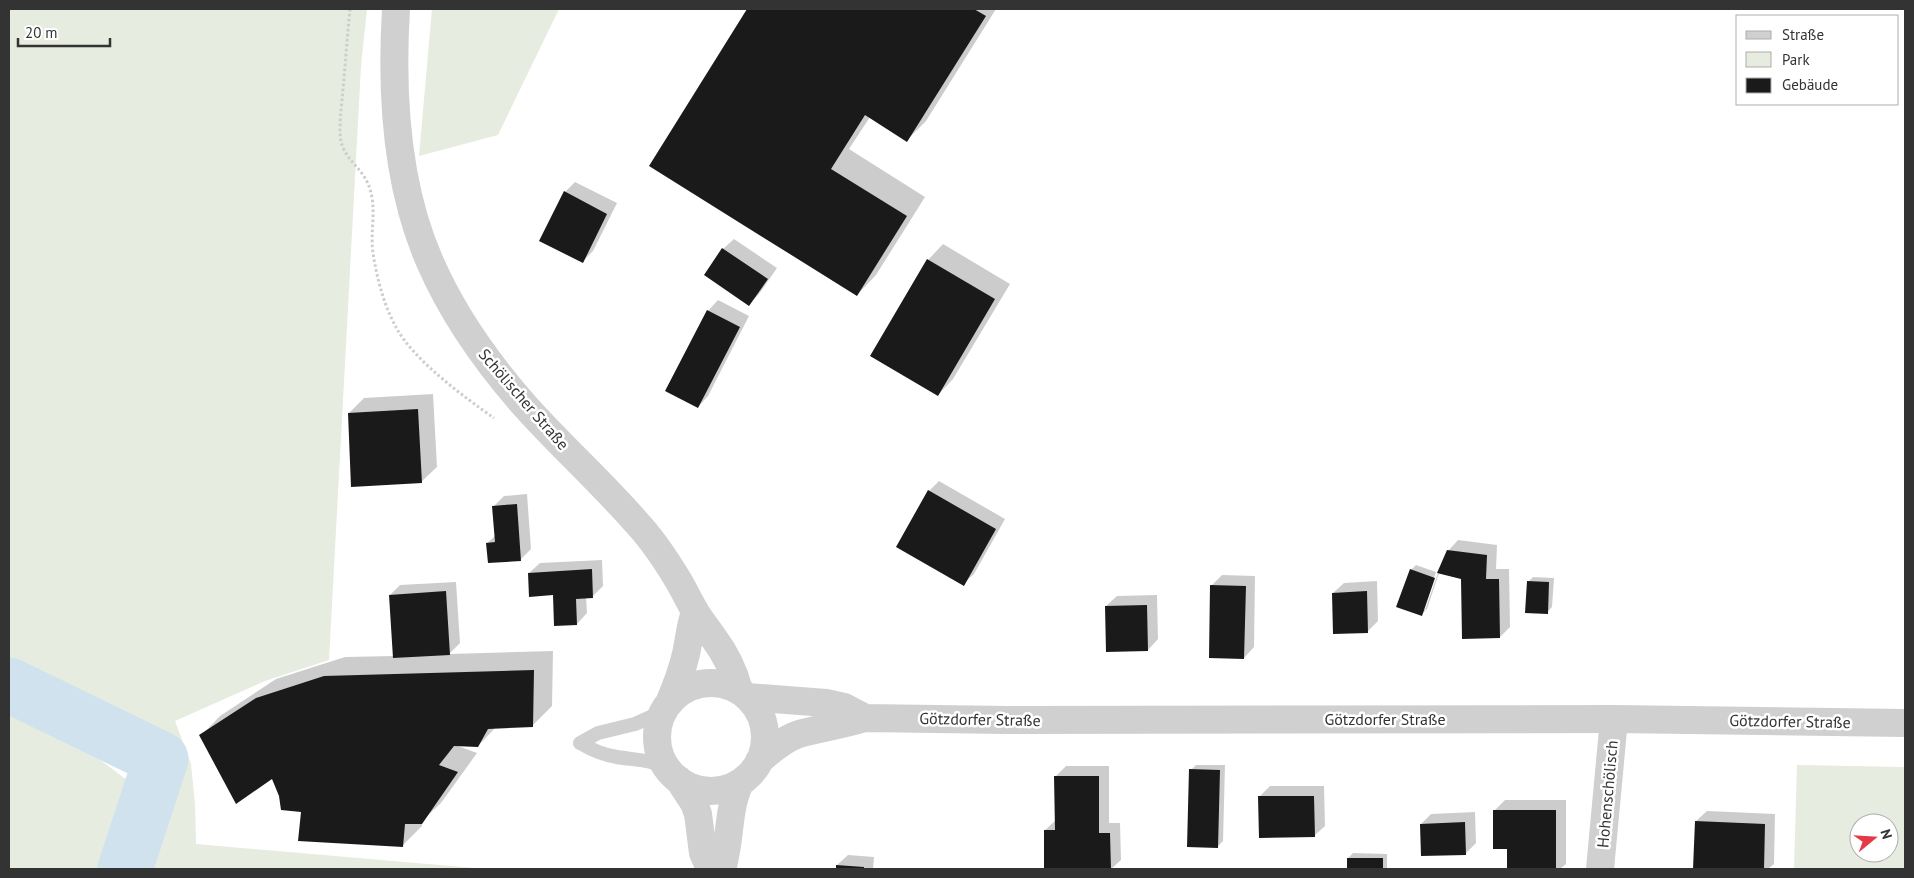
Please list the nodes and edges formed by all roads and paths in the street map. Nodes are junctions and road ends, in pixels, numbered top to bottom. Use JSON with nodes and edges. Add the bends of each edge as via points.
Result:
{"nodes":[{"id":1,"x":396,"y":9,"type":"edge"},
{"id":2,"x":695,"y":612,"type":"junction"},
{"id":3,"x":743,"y":693,"type":"junction"},
{"id":4,"x":665,"y":708,"type":"junction"},
{"id":5,"x":865,"y":718,"type":"junction"},
{"id":6,"x":1614,"y":719,"type":"junction"},
{"id":7,"x":1905,"y":723,"type":"edge"},
{"id":8,"x":759,"y":761,"type":"junction"},
{"id":9,"x":672,"y":774,"type":"junction"},
{"id":10,"x":740,"y":783,"type":"junction"},
{"id":11,"x":710,"y":869,"type":"edge"},
{"id":12,"x":722,"y":869,"type":"edge"},
{"id":13,"x":1600,"y":869,"type":"edge"}],
"edges":[{"from":1,"to":2,"type":"street","name":"Schölischer Straße","via":[[398,132],[408,192],[430,262],[456,313],[498,373],[527,408],[637,523],[678,579]]},
{"from":2,"to":3,"type":"street","name":"Schölischer Straße","via":[[715,639]]},
{"from":2,"to":4,"type":"street","via":[[679,680]]},
{"from":3,"to":4,"type":"street","via":[[721,683],[701,683],[683,690]]},
{"from":3,"to":5,"type":"street","name":"Götzdorfer Straße","via":[[826,703],[844,707]]},
{"from":3,"to":8,"type":"street","via":[[759,712],[764,725],[764,749]]},
{"from":4,"to":9,"type":"street","via":[[658,723],[656,741]]},
{"from":4,"to":9,"type":"lane","via":[[635,724],[598,733],[580,743],[615,757],[647,760]]},
{"from":5,"to":6,"type":"street","name":"Götzdorfer Straße"},
{"from":5,"to":8,"type":"street","name":"Götzdorfer Straße","via":[[798,734]]},
{"from":6,"to":7,"type":"street","name":"Götzdorfer Straße"},
{"from":6,"to":13,"type":"street","name":"Hohenschölisch"},
{"from":8,"to":10,"type":"street"},
{"from":9,"to":10,"type":"street","via":[[694,788],[711,791]]},
{"from":9,"to":11,"type":"street","via":[[694,803],[703,853]]},
{"from":10,"to":12,"type":"street","via":[[733,802]]}]}
